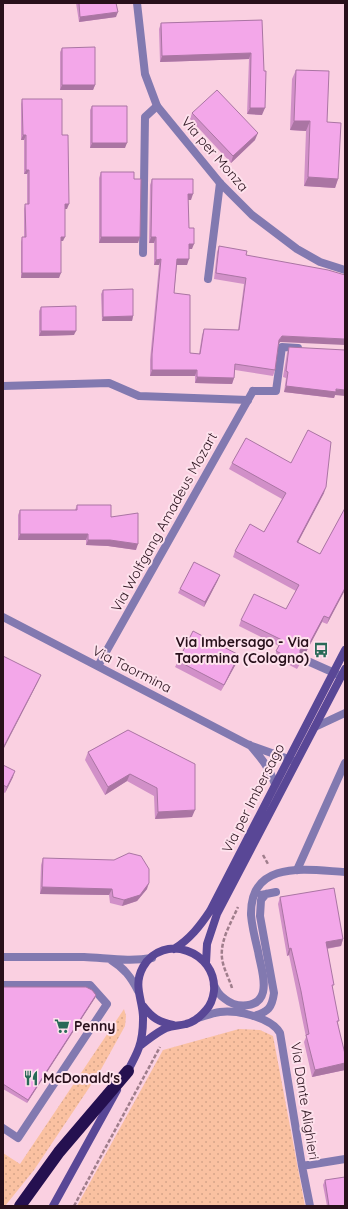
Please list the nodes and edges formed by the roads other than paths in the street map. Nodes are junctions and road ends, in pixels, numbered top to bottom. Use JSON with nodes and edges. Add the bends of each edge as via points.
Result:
{"nodes":[{"id":1,"x":137,"y":3,"type":"edge"},
{"id":2,"x":157,"y":106,"type":"junction"},
{"id":3,"x":220,"y":183,"type":"junction"},
{"id":4,"x":143,"y":253,"type":"dead end"},
{"id":5,"x":345,"y":270,"type":"edge"},
{"id":6,"x":208,"y":279,"type":"dead end"},
{"id":7,"x":306,"y":349,"type":"edge"},
{"id":8,"x":3,"y":386,"type":"edge"},
{"id":9,"x":248,"y":400,"type":"junction"},
{"id":10,"x":3,"y":617,"type":"edge"},
{"id":11,"x":345,"y":650,"type":"edge"},
{"id":12,"x":303,"y":659,"type":"edge"},
{"id":13,"x":98,"y":666,"type":"junction"},
{"id":14,"x":333,"y":672,"type":"junction"},
{"id":15,"x":343,"y":673,"type":"edge"},
{"id":16,"x":345,"y":712,"type":"edge"},
{"id":17,"x":315,"y":726,"type":"junction"},
{"id":18,"x":249,"y":745,"type":"junction"},
{"id":19,"x":288,"y":759,"type":"junction"},
{"id":20,"x":297,"y":762,"type":"junction"},
{"id":21,"x":345,"y":763,"type":"edge"},
{"id":22,"x":274,"y":784,"type":"junction"},
{"id":23,"x":297,"y":870,"type":"junction"},
{"id":24,"x":345,"y":872,"type":"edge"},
{"id":25,"x":276,"y":892,"type":"dead end"},
{"id":26,"x":266,"y":894,"type":"junction"},
{"id":27,"x":253,"y":899,"type":"junction"},
{"id":28,"x":174,"y":949,"type":"junction"},
{"id":29,"x":3,"y":957,"type":"edge"},
{"id":30,"x":152,"y":958,"type":"junction"},
{"id":31,"x":108,"y":959,"type":"junction"},
{"id":32,"x":206,"y":963,"type":"junction"},
{"id":33,"x":214,"y":985,"type":"junction"},
{"id":34,"x":3,"y":986,"type":"edge"},
{"id":35,"x":138,"y":991,"type":"junction"},
{"id":36,"x":142,"y":1004,"type":"junction"},
{"id":37,"x":254,"y":1016,"type":"junction"},
{"id":38,"x":198,"y":1018,"type":"junction"},
{"id":39,"x":173,"y":1025,"type":"junction"},
{"id":40,"x":141,"y":1045,"type":"junction"},
{"id":41,"x":128,"y":1070,"type":"junction"},
{"id":42,"x":3,"y":1128,"type":"edge"},
{"id":43,"x":345,"y":1159,"type":"edge"},
{"id":44,"x":302,"y":1166,"type":"junction"},
{"id":45,"x":20,"y":1206,"type":"edge"},
{"id":46,"x":52,"y":1206,"type":"edge"},
{"id":47,"x":310,"y":1206,"type":"edge"}],
"edges":[{"from":1,"to":2,"type":"street","name":"Via per Monza","via":[[145,74]]},
{"from":2,"to":3,"type":"street","name":"Via per Monza"},
{"from":2,"to":4,"type":"street","via":[[145,117]]},
{"from":3,"to":5,"type":"street","name":"Via per Monza","via":[[252,215],[297,250],[320,262]]},
{"from":3,"to":6,"type":"street"},
{"from":7,"to":9,"type":"street","name":"Via Wolfgang Amadeus Mozart","via":[[282,347],[276,391],[253,391]]},
{"from":8,"to":9,"type":"street","via":[[109,382],[139,396]]},
{"from":9,"to":13,"type":"street","name":"Via Wolfgang Amadeus Mozart"},
{"from":10,"to":13,"type":"street","name":"Via Taormina"},
{"from":11,"to":14,"type":"main road","name":"Via per Imbersago"},
{"from":12,"to":14,"type":"street"},
{"from":13,"to":18,"type":"street","name":"Via Taormina"},
{"from":14,"to":15,"type":"street"},
{"from":14,"to":19,"type":"main road","name":"Via per Imbersago"},
{"from":15,"to":17,"type":"main road","name":"Via per Imbersago"},
{"from":16,"to":17,"type":"street"},
{"from":17,"to":20,"type":"main road","name":"Via per Imbersago"},
{"from":18,"to":19,"type":"street","name":"Via Taormina"},
{"from":18,"to":22,"type":"street","name":"Via Taormina","via":[[270,771]]},
{"from":19,"to":20,"type":"street","name":"Via Taormina"},
{"from":19,"to":22,"type":"main road","name":"Via per Imbersago"},
{"from":20,"to":32,"type":"main road","name":"Via per Imbersago","via":[[218,914],[207,944]]},
{"from":21,"to":23,"type":"street"},
{"from":22,"to":28,"type":"main road","name":"Via per Imbersago","via":[[210,911],[190,937]]},
{"from":23,"to":24,"type":"street"},
{"from":23,"to":27,"type":"street","via":[[282,871],[266,878]]},
{"from":25,"to":26,"type":"street"},
{"from":26,"to":27,"type":"street"},
{"from":26,"to":37,"type":"street","via":[[261,900],[260,916],[274,993],[267,1011]]},
{"from":27,"to":33,"type":"street","via":[[252,920],[263,980],[260,1000],[254,1004],[231,1003],[218,994]]},
{"from":28,"to":30,"type":"main road","name":"Via per Imbersago","via":[[162,951]]},
{"from":28,"to":32,"type":"main road","via":[[186,950]]},
{"from":29,"to":31,"type":"street"},
{"from":30,"to":31,"type":"street"},
{"from":30,"to":35,"type":"main road","name":"Via per Imbersago","via":[[144,966],[139,978]]},
{"from":31,"to":35,"type":"street","via":[[121,966]]},
{"from":32,"to":33,"type":"main road","name":"Via per Imbersago","via":[[212,973]]},
{"from":33,"to":38,"type":"main road","name":"Via per Imbersago","via":[[208,1009]]},
{"from":34,"to":42,"type":"street","via":[[90,986],[107,1004],[18,1138]]},
{"from":35,"to":36,"type":"main road","name":"Via per Imbersago"},
{"from":36,"to":39,"type":"main road","name":"Via per Imbersago","via":[[149,1014],[160,1022]]},
{"from":36,"to":40,"type":"main road","name":"Via per Imbersago","via":[[144,1018]]},
{"from":37,"to":38,"type":"street","name":"Via Dante Alighieri","via":[[225,1012]]},
{"from":37,"to":44,"type":"street","name":"Via Dante Alighieri","via":[[271,1023],[280,1033]]},
{"from":38,"to":39,"type":"main road","name":"Via per Imbersago","via":[[186,1024]]},
{"from":39,"to":40,"type":"main road","name":"Via per Imbersago"},
{"from":40,"to":41,"type":"main road","name":"Via per Imbersago"},
{"from":41,"to":45,"type":"highway","via":[[60,1152]]},
{"from":41,"to":46,"type":"main road","name":"Via per Imbersago"},
{"from":43,"to":44,"type":"street"},
{"from":44,"to":47,"type":"street","name":"Via Dante Alighieri"}]}
